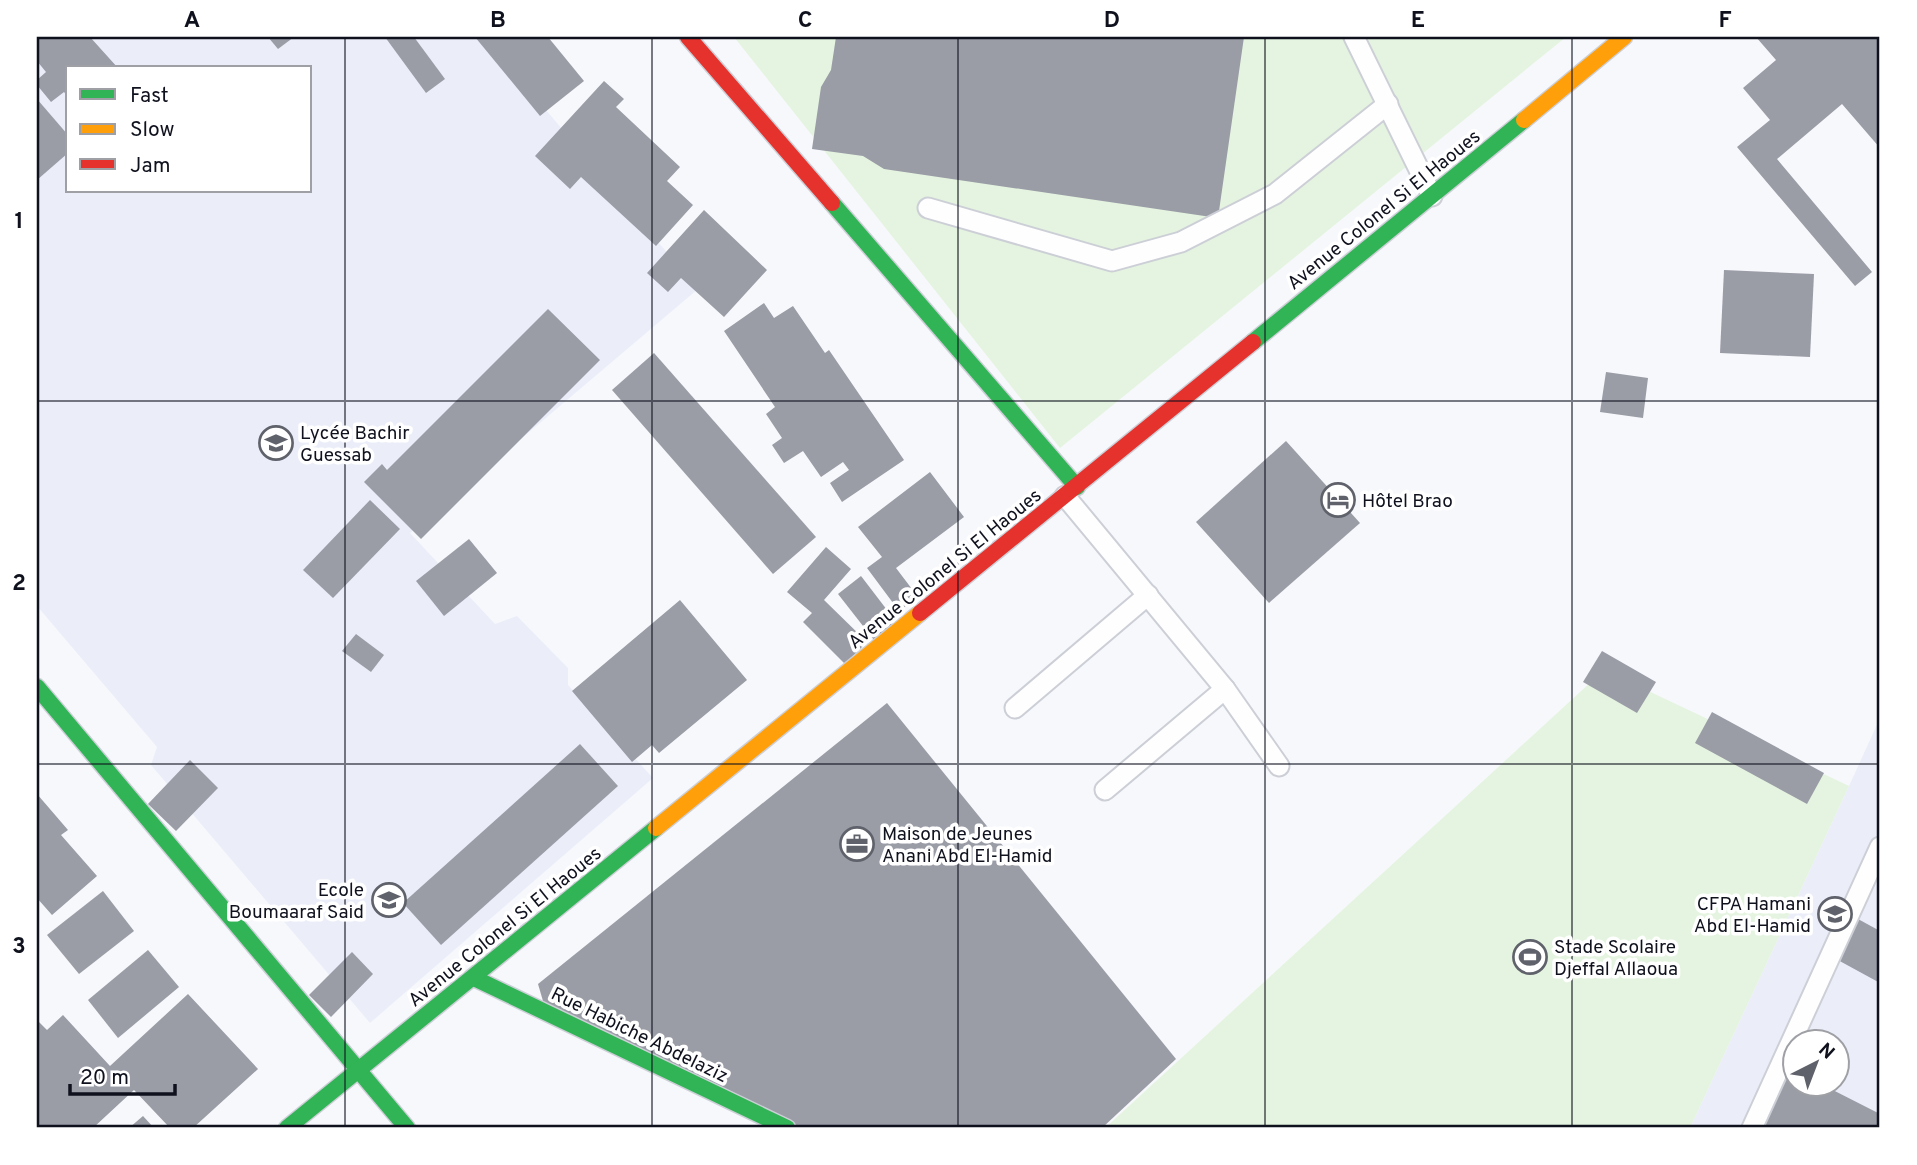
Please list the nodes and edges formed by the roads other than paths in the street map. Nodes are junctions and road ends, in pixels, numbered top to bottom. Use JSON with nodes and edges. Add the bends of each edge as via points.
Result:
{"nodes":[{"id":1,"x":688,"y":37,"type":"edge"},
{"id":2,"x":1354,"y":37,"type":"edge"},
{"id":3,"x":1624,"y":37,"type":"edge"},
{"id":4,"x":1388,"y":104,"type":"junction"},
{"id":5,"x":1432,"y":196,"type":"junction"},
{"id":6,"x":928,"y":208,"type":"dead end"},
{"id":7,"x":1071,"y":491,"type":"junction"},
{"id":8,"x":1148,"y":595,"type":"junction"},
{"id":9,"x":37,"y":687,"type":"edge"},
{"id":10,"x":1225,"y":689,"type":"junction"},
{"id":11,"x":1016,"y":708,"type":"dead end"},
{"id":12,"x":1279,"y":766,"type":"dead end"},
{"id":13,"x":1105,"y":790,"type":"dead end"},
{"id":14,"x":1880,"y":847,"type":"edge"},
{"id":15,"x":474,"y":978,"type":"junction"},
{"id":16,"x":359,"y":1072,"type":"junction"},
{"id":17,"x":287,"y":1128,"type":"edge"},
{"id":18,"x":407,"y":1128,"type":"edge"},
{"id":19,"x":787,"y":1128,"type":"edge"},
{"id":20,"x":1752,"y":1128,"type":"edge"}],
"edges":[{"from":1,"to":7,"type":"main road"},
{"from":2,"to":4,"type":"lane"},
{"from":3,"to":5,"type":"main road","name":"Avenue Colonel Si El Haoues"},
{"from":4,"to":5,"type":"lane"},
{"from":4,"to":6,"type":"lane","via":[[1275,194],[1181,242],[1112,261]]},
{"from":5,"to":7,"type":"main road","name":"Avenue Colonel Si El Haoues"},
{"from":7,"to":8,"type":"lane"},
{"from":7,"to":15,"type":"main road","name":"Avenue Colonel Si El Haoues"},
{"from":8,"to":10,"type":"lane"},
{"from":8,"to":11,"type":"lane"},
{"from":9,"to":16,"type":"main road"},
{"from":10,"to":12,"type":"lane"},
{"from":10,"to":13,"type":"lane"},
{"from":14,"to":20,"type":"lane"},
{"from":15,"to":16,"type":"main road","name":"Avenue Colonel Si El Haoues"},
{"from":15,"to":19,"type":"main road","name":"Rue Habiche Abdelaziz"},
{"from":16,"to":17,"type":"main road","name":"Avenue Colonel Si El Haoues"},
{"from":16,"to":18,"type":"main road"}]}
